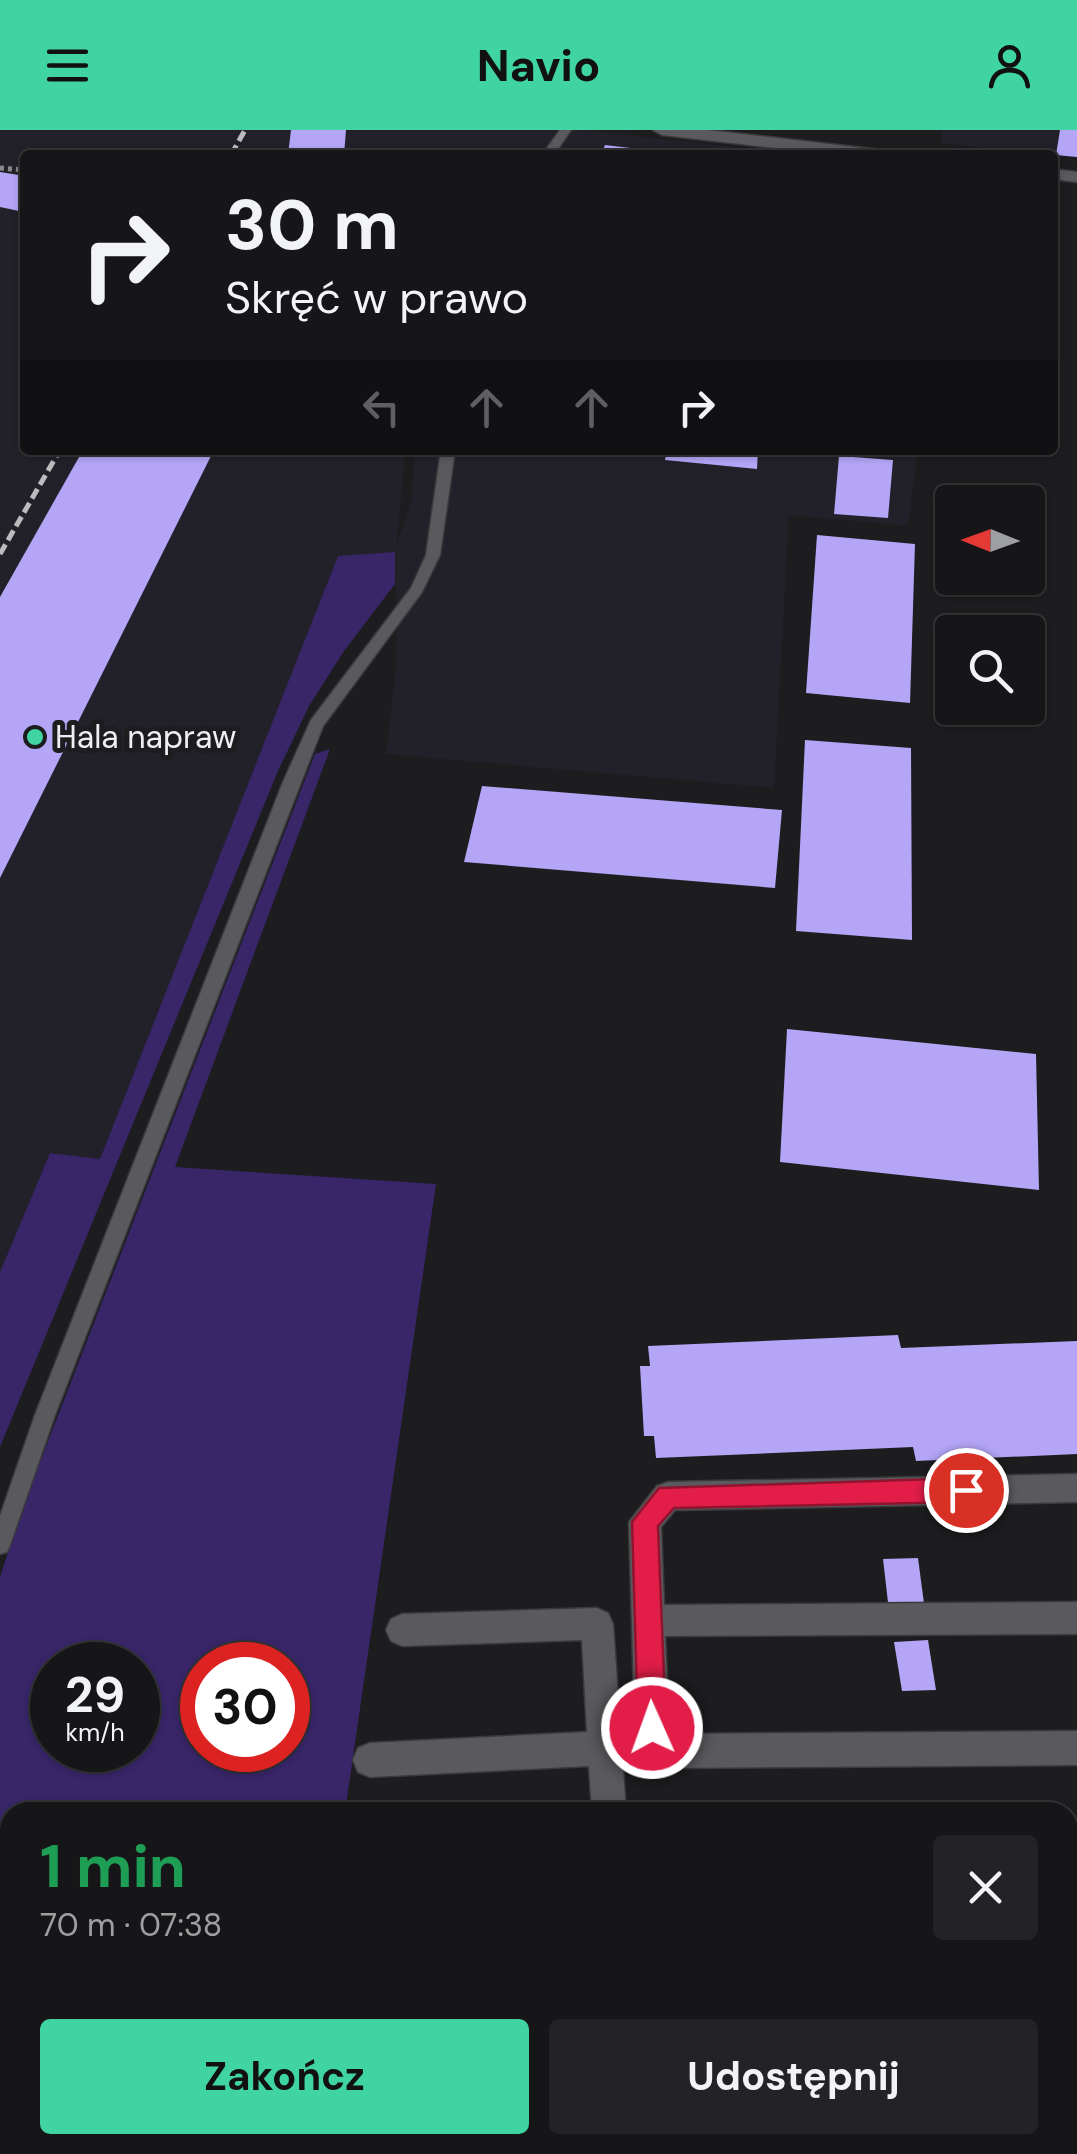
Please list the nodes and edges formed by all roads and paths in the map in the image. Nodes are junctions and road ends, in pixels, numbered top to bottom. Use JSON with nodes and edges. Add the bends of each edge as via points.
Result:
{"nodes":[{"id":1,"x":662,"y":130,"type":"edge"},
{"id":2,"x":838,"y":150,"type":"edge"},
{"id":3,"x":448,"y":455,"type":"edge"},
{"id":4,"x":1077,"y":1488,"type":"edge"},
{"id":5,"x":0,"y":1545,"type":"edge"},
{"id":6,"x":1077,"y":1618,"type":"edge"},
{"id":7,"x":648,"y":1621,"type":"junction"},
{"id":8,"x":402,"y":1630,"type":"dead end"},
{"id":9,"x":605,"y":1748,"type":"junction"},
{"id":10,"x":1077,"y":1748,"type":"edge"},
{"id":11,"x":370,"y":1760,"type":"dead end"},
{"id":12,"x":609,"y":1802,"type":"edge"}],
"edges":[{"from":1,"to":2,"type":"street"},
{"from":3,"to":5,"type":"lane","via":[[433,555],[406,606],[316,724],[303,753]]},
{"from":4,"to":7,"type":"street","via":[[668,1496],[645,1522]]},
{"from":6,"to":7,"type":"street"},
{"from":7,"to":10,"type":"street","via":[[652,1728],[669,1751]]},
{"from":8,"to":9,"type":"street","via":[[597,1624]]},
{"from":9,"to":11,"type":"street"},
{"from":9,"to":12,"type":"street"}]}
